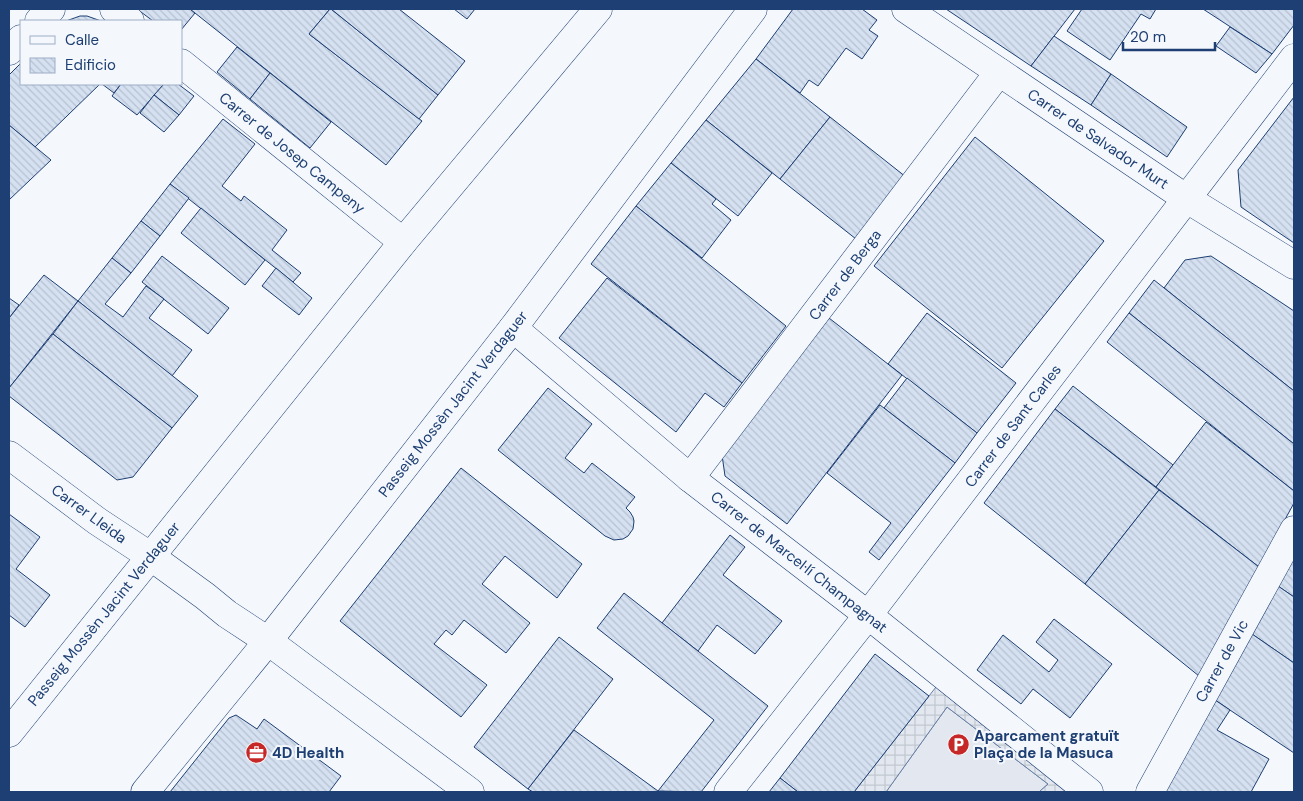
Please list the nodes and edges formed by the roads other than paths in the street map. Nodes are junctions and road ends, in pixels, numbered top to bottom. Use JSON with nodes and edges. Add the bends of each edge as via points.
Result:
{"nodes":[{"id":1,"x":51,"y":9,"type":"edge"},
{"id":2,"x":114,"y":9,"type":"edge"},
{"id":3,"x":598,"y":9,"type":"edge"},
{"id":4,"x":753,"y":9,"type":"edge"},
{"id":5,"x":906,"y":9,"type":"edge"},
{"id":6,"x":40,"y":20,"type":"edge"},
{"id":7,"x":129,"y":20,"type":"edge"},
{"id":8,"x":20,"y":40,"type":"edge"},
{"id":9,"x":9,"y":51,"type":"edge"},
{"id":10,"x":1294,"y":58,"type":"edge"},
{"id":11,"x":182,"y":64,"type":"edge"},
{"id":12,"x":998,"y":72,"type":"junction"},
{"id":13,"x":1186,"y":199,"type":"junction"},
{"id":14,"x":403,"y":242,"type":"junction"},
{"id":15,"x":1294,"y":265,"type":"edge"},
{"id":16,"x":513,"y":328,"type":"junction"},
{"id":17,"x":9,"y":455,"type":"edge"},
{"id":18,"x":690,"y":478,"type":"junction"},
{"id":19,"x":1294,"y":530,"type":"edge"},
{"id":20,"x":150,"y":556,"type":"junction"},
{"id":21,"x":868,"y":615,"type":"junction"},
{"id":22,"x":268,"y":641,"type":"junction"},
{"id":23,"x":9,"y":733,"type":"edge"},
{"id":24,"x":145,"y":792,"type":"edge"},
{"id":25,"x":470,"y":792,"type":"edge"},
{"id":26,"x":728,"y":792,"type":"edge"},
{"id":27,"x":1088,"y":792,"type":"edge"},
{"id":28,"x":1150,"y":792,"type":"edge"}],
"edges":[{"from":1,"to":6,"type":"street"},
{"from":2,"to":7,"type":"street"},
{"from":3,"to":14,"type":"street","name":"Passeig Mossèn Jacint Verdaguer"},
{"from":4,"to":16,"type":"street","name":"Passeig Mossèn Jacint Verdaguer"},
{"from":5,"to":12,"type":"street","name":"Carrer de Salvador Murt"},
{"from":8,"to":9,"type":"street"},
{"from":10,"to":13,"type":"street","name":"Carrer de Sant Carles"},
{"from":11,"to":14,"type":"street","name":"Carrer de Josep Campeny"},
{"from":12,"to":13,"type":"street","name":"Carrer de Salvador Murt"},
{"from":12,"to":18,"type":"street","name":"Carrer de Berga"},
{"from":13,"to":15,"type":"street","name":"Carrer de Salvador Murt"},
{"from":13,"to":21,"type":"street","name":"Carrer de Sant Carles"},
{"from":14,"to":20,"type":"street","name":"Passeig Mossèn Jacint Verdaguer"},
{"from":16,"to":18,"type":"street","name":"Carrer de Marcel·lí Champagnat"},
{"from":16,"to":22,"type":"street","name":"Passeig Mossèn Jacint Verdaguer"},
{"from":17,"to":20,"type":"street","name":"Carrer Lleida"},
{"from":18,"to":21,"type":"street","name":"Carrer de Marcel·lí Champagnat"},
{"from":19,"to":28,"type":"street","name":"Carrer de Vic"},
{"from":20,"to":22,"type":"street","name":"Carrer Lleida"},
{"from":20,"to":23,"type":"street","name":"Passeig Mossèn Jacint Verdaguer"},
{"from":21,"to":26,"type":"street","name":"Carrer de Sant Carles"},
{"from":21,"to":27,"type":"street","name":"Carrer de Marcel·lí Champagnat"},
{"from":22,"to":24,"type":"street","name":"Passeig Mossèn Jacint Verdaguer"},
{"from":22,"to":25,"type":"street","name":"Carrer Lleida"}]}
